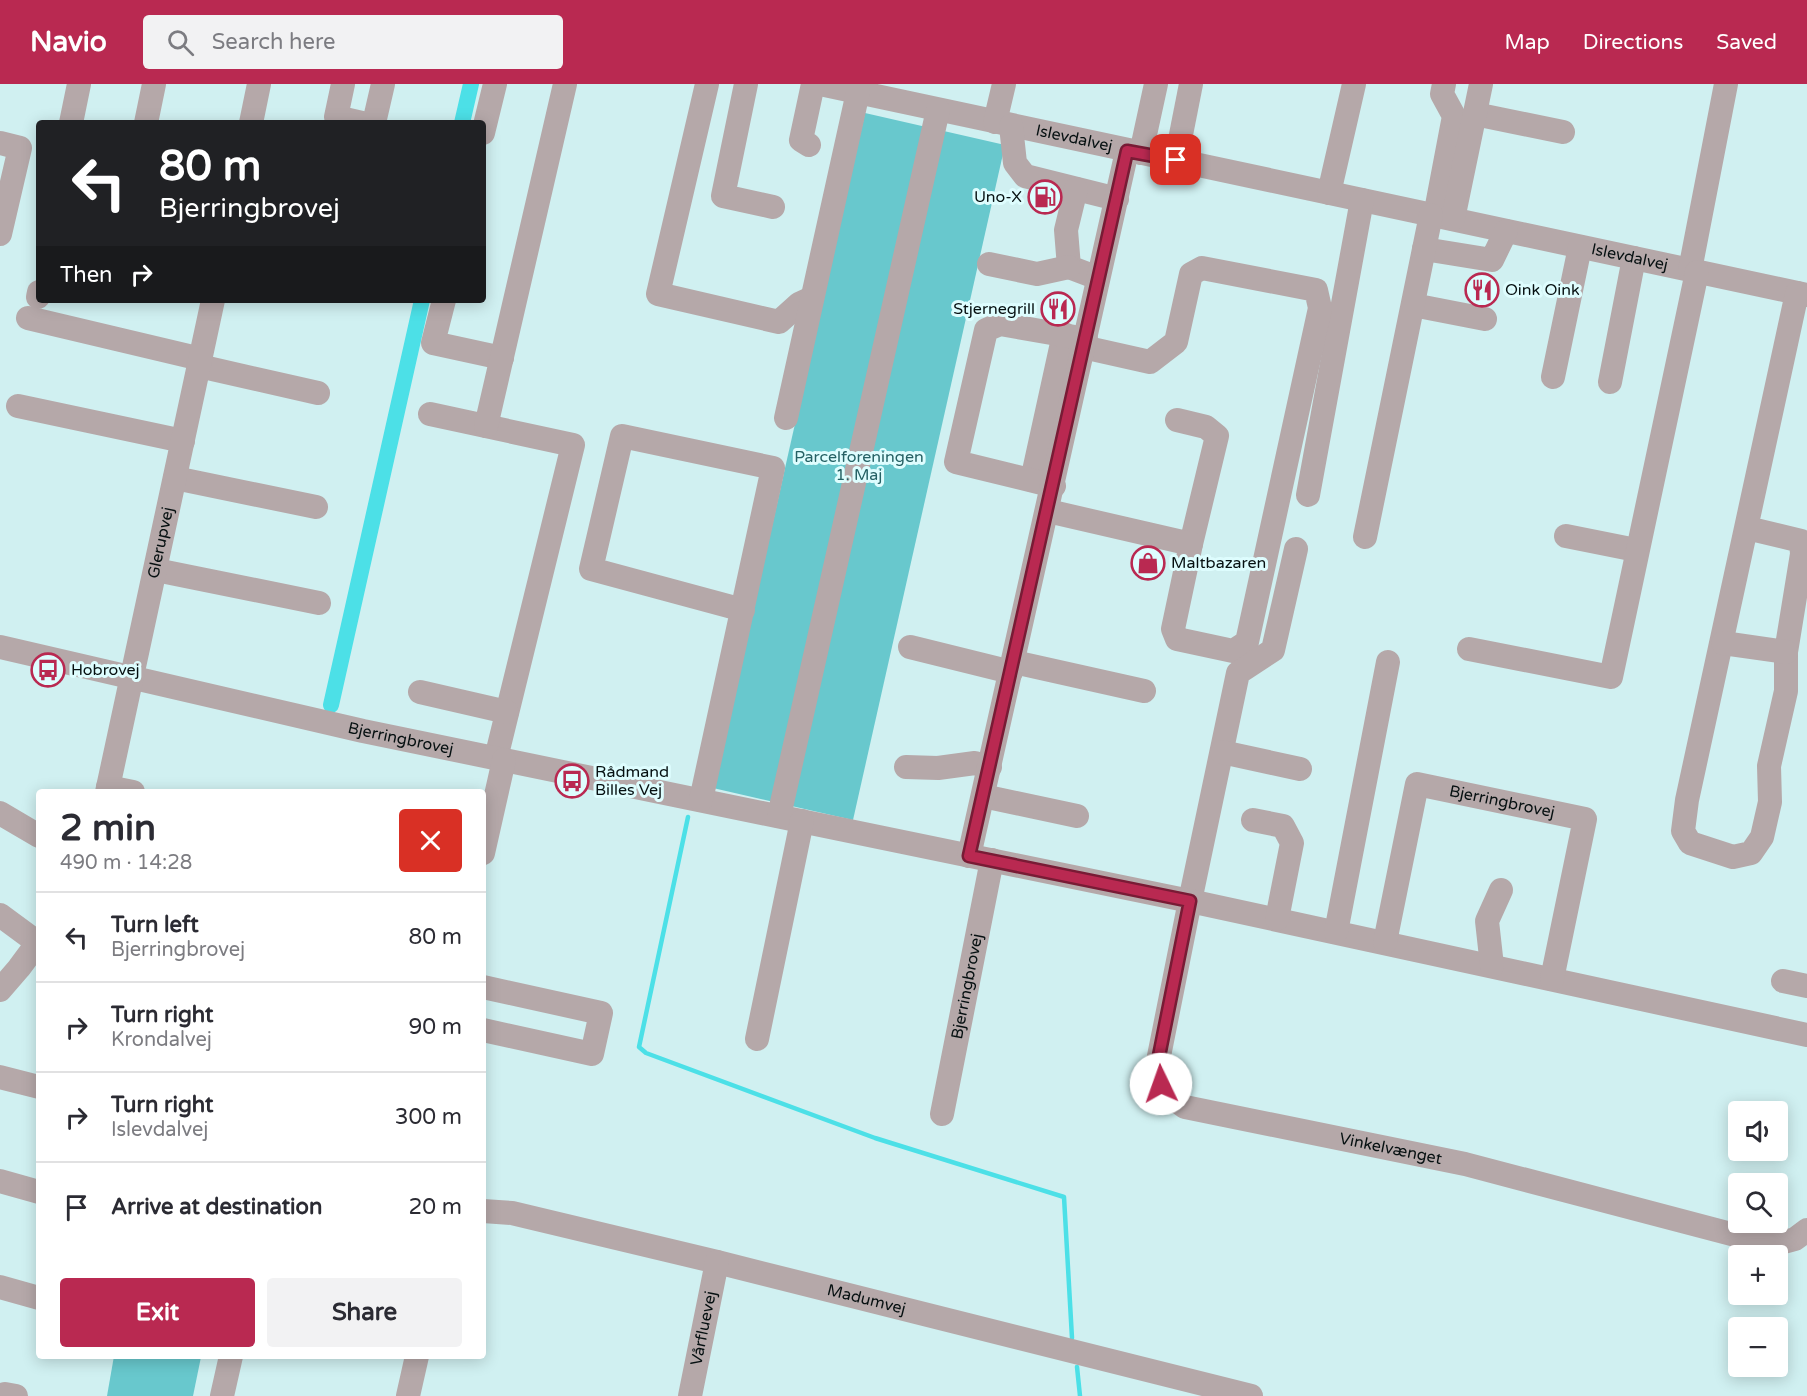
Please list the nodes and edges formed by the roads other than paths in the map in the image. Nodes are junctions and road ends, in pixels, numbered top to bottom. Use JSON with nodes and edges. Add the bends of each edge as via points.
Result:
{"nodes":[{"id":1,"x":79,"y":84,"type":"edge"},
{"id":2,"x":154,"y":84,"type":"edge"},
{"id":3,"x":259,"y":84,"type":"edge"},
{"id":4,"x":343,"y":84,"type":"edge"},
{"id":5,"x":383,"y":84,"type":"edge"},
{"id":6,"x":495,"y":84,"type":"edge"},
{"id":7,"x":565,"y":84,"type":"edge"},
{"id":8,"x":707,"y":84,"type":"edge"},
{"id":9,"x":746,"y":84,"type":"edge"},
{"id":10,"x":813,"y":84,"type":"edge"},
{"id":11,"x":820,"y":84,"type":"edge"},
{"id":12,"x":1004,"y":84,"type":"edge"},
{"id":13,"x":1156,"y":84,"type":"edge"},
{"id":14,"x":1191,"y":84,"type":"edge"},
{"id":15,"x":1354,"y":84,"type":"edge"},
{"id":16,"x":1444,"y":84,"type":"edge"},
{"id":17,"x":1481,"y":84,"type":"edge"},
{"id":18,"x":1726,"y":84,"type":"edge"},
{"id":19,"x":858,"y":92,"type":"junction"},
{"id":20,"x":938,"y":110,"type":"junction"},
{"id":21,"x":1475,"y":114,"type":"junction"},
{"id":22,"x":72,"y":120,"type":"edge"},
{"id":23,"x":147,"y":120,"type":"edge"},
{"id":24,"x":252,"y":120,"type":"edge"},
{"id":25,"x":349,"y":120,"type":"edge"},
{"id":26,"x":375,"y":120,"type":"edge"},
{"id":27,"x":486,"y":121,"type":"edge"},
{"id":28,"x":1003,"y":124,"type":"junction"},
{"id":29,"x":1563,"y":132,"type":"dead end"},
{"id":30,"x":0,"y":143,"type":"edge"},
{"id":31,"x":809,"y":145,"type":"dead end"},
{"id":32,"x":1134,"y":152,"type":"junction"},
{"id":33,"x":1176,"y":160,"type":"junction"},
{"id":34,"x":1077,"y":189,"type":"junction"},
{"id":35,"x":1329,"y":193,"type":"junction"},
{"id":36,"x":1117,"y":199,"type":"junction"},
{"id":37,"x":1362,"y":200,"type":"junction"},
{"id":38,"x":773,"y":207,"type":"dead end"},
{"id":39,"x":1440,"y":217,"type":"junction"},
{"id":40,"x":1506,"y":231,"type":"junction"},
{"id":41,"x":0,"y":234,"type":"edge"},
{"id":42,"x":1580,"y":247,"type":"junction"},
{"id":43,"x":1424,"y":249,"type":"junction"},
{"id":44,"x":1634,"y":258,"type":"junction"},
{"id":45,"x":989,"y":264,"type":"dead end"},
{"id":46,"x":1069,"y":267,"type":"junction"},
{"id":47,"x":1694,"y":271,"type":"junction"},
{"id":48,"x":1098,"y":278,"type":"junction"},
{"id":49,"x":1802,"y":294,"type":"edge"},
{"id":50,"x":812,"y":298,"type":"junction"},
{"id":51,"x":38,"y":303,"type":"edge"},
{"id":52,"x":212,"y":303,"type":"edge"},
{"id":53,"x":443,"y":303,"type":"edge"},
{"id":54,"x":1413,"y":305,"type":"junction"},
{"id":55,"x":1485,"y":319,"type":"dead end"},
{"id":56,"x":1078,"y":340,"type":"junction"},
{"id":57,"x":502,"y":358,"type":"junction"},
{"id":58,"x":200,"y":363,"type":"junction"},
{"id":59,"x":1553,"y":377,"type":"dead end"},
{"id":60,"x":1610,"y":382,"type":"dead end"},
{"id":61,"x":318,"y":393,"type":"dead end"},
{"id":62,"x":18,"y":406,"type":"dead end"},
{"id":63,"x":430,"y":414,"type":"dead end"},
{"id":64,"x":786,"y":418,"type":"dead end"},
{"id":65,"x":1177,"y":420,"type":"dead end"},
{"id":66,"x":486,"y":426,"type":"junction"},
{"id":67,"x":183,"y":441,"type":"junction"},
{"id":68,"x":175,"y":478,"type":"junction"},
{"id":69,"x":1043,"y":483,"type":"junction"},
{"id":70,"x":1308,"y":495,"type":"dead end"},
{"id":71,"x":316,"y":507,"type":"dead end"},
{"id":72,"x":1048,"y":511,"type":"junction"},
{"id":73,"x":1747,"y":528,"type":"junction"},
{"id":74,"x":1566,"y":536,"type":"dead end"},
{"id":75,"x":1365,"y":537,"type":"dead end"},
{"id":76,"x":1191,"y":544,"type":"junction"},
{"id":77,"x":1296,"y":549,"type":"dead end"},
{"id":78,"x":1636,"y":550,"type":"junction"},
{"id":79,"x":156,"y":570,"type":"junction"},
{"id":80,"x":319,"y":603,"type":"dead end"},
{"id":81,"x":742,"y":610,"type":"junction"},
{"id":82,"x":1723,"y":643,"type":"junction"},
{"id":83,"x":0,"y":647,"type":"edge"},
{"id":84,"x":910,"y":647,"type":"dead end"},
{"id":85,"x":1469,"y":649,"type":"dead end"},
{"id":86,"x":1786,"y":652,"type":"junction"},
{"id":87,"x":1388,"y":662,"type":"dead end"},
{"id":88,"x":1012,"y":667,"type":"junction"},
{"id":89,"x":133,"y":678,"type":"junction"},
{"id":90,"x":1144,"y":690,"type":"dead end"},
{"id":91,"x":420,"y":692,"type":"dead end"},
{"id":92,"x":507,"y":712,"type":"junction"},
{"id":93,"x":1222,"y":752,"type":"junction"},
{"id":94,"x":500,"y":759,"type":"junction"},
{"id":95,"x":990,"y":766,"type":"junction"},
{"id":96,"x":906,"y":767,"type":"dead end"},
{"id":97,"x":1300,"y":769,"type":"dead end"},
{"id":98,"x":108,"y":789,"type":"edge"},
{"id":99,"x":983,"y":796,"type":"junction"},
{"id":100,"x":701,"y":800,"type":"junction"},
{"id":101,"x":0,"y":813,"type":"edge"},
{"id":102,"x":778,"y":816,"type":"junction"},
{"id":103,"x":1077,"y":816,"type":"dead end"},
{"id":104,"x":802,"y":820,"type":"junction"},
{"id":105,"x":1253,"y":820,"type":"dead end"},
{"id":106,"x":36,"y":834,"type":"edge"},
{"id":107,"x":486,"y":836,"type":"edge"},
{"id":108,"x":981,"y":858,"type":"junction"},
{"id":109,"x":1501,"y":890,"type":"dead end"},
{"id":110,"x":1190,"y":901,"type":"junction"},
{"id":111,"x":0,"y":915,"type":"edge"},
{"id":112,"x":1276,"y":919,"type":"junction"},
{"id":113,"x":1336,"y":932,"type":"junction"},
{"id":114,"x":36,"y":941,"type":"edge"},
{"id":115,"x":1384,"y":942,"type":"junction"},
{"id":116,"x":36,"y":949,"type":"edge"},
{"id":117,"x":1492,"y":966,"type":"junction"},
{"id":118,"x":29,"y":973,"type":"edge"},
{"id":119,"x":1552,"y":978,"type":"junction"},
{"id":120,"x":1784,"y":981,"type":"dead end"},
{"id":121,"x":1807,"y":986,"type":"edge"},
{"id":122,"x":486,"y":988,"type":"edge"},
{"id":123,"x":0,"y":990,"type":"edge"},
{"id":124,"x":486,"y":1031,"type":"edge"},
{"id":125,"x":1807,"y":1035,"type":"edge"},
{"id":126,"x":757,"y":1039,"type":"dead end"},
{"id":127,"x":0,"y":1077,"type":"edge"},
{"id":128,"x":36,"y":1086,"type":"edge"},
{"id":129,"x":942,"y":1114,"type":"dead end"},
{"id":130,"x":0,"y":1181,"type":"edge"},
{"id":131,"x":36,"y":1191,"type":"edge"},
{"id":132,"x":486,"y":1211,"type":"edge"},
{"id":133,"x":1807,"y":1230,"type":"edge"},
{"id":134,"x":717,"y":1262,"type":"junction"},
{"id":135,"x":0,"y":1287,"type":"edge"},
{"id":136,"x":36,"y":1297,"type":"edge"},
{"id":137,"x":230,"y":1359,"type":"edge"},
{"id":138,"x":416,"y":1359,"type":"edge"},
{"id":139,"x":0,"y":1396,"type":"edge"},
{"id":140,"x":16,"y":1396,"type":"edge"},
{"id":141,"x":222,"y":1396,"type":"edge"},
{"id":142,"x":408,"y":1396,"type":"edge"},
{"id":143,"x":690,"y":1396,"type":"edge"},
{"id":144,"x":1251,"y":1396,"type":"edge"}],
"edges":[{"from":1,"to":22,"type":"street"},
{"from":2,"to":23,"type":"street"},
{"from":3,"to":24,"type":"street"},
{"from":4,"to":25,"type":"street","via":[[336,117]]},
{"from":5,"to":26,"type":"street"},
{"from":6,"to":27,"type":"street"},
{"from":7,"to":57,"type":"street"},
{"from":8,"to":50,"type":"street","via":[[658,294],[779,322]]},
{"from":9,"to":38,"type":"street","via":[[723,196]]},
{"from":10,"to":31,"type":"street","via":[[801,140]]},
{"from":11,"to":19,"type":"street","name":"Islevdalvej"},
{"from":12,"to":28,"type":"street"},
{"from":13,"to":32,"type":"street"},
{"from":14,"to":33,"type":"street"},
{"from":15,"to":35,"type":"street"},
{"from":16,"to":39,"type":"street","via":[[1443,94],[1454,116]]},
{"from":17,"to":21,"type":"street"},
{"from":18,"to":47,"type":"street"},
{"from":19,"to":20,"type":"street","name":"Islevdalvej"},
{"from":19,"to":50,"type":"street"},
{"from":20,"to":28,"type":"street","name":"Islevdalvej"},
{"from":20,"to":102,"type":"street"},
{"from":21,"to":29,"type":"street"},
{"from":21,"to":39,"type":"street"},
{"from":28,"to":32,"type":"street","name":"Islevdalvej"},
{"from":28,"to":34,"type":"street","via":[[1015,163],[1025,176]]},
{"from":30,"to":41,"type":"street","via":[[20,148]]},
{"from":32,"to":33,"type":"street","name":"Islevdalvej"},
{"from":32,"to":36,"type":"street"},
{"from":33,"to":35,"type":"street","name":"Islevdalvej"},
{"from":34,"to":36,"type":"street"},
{"from":34,"to":46,"type":"street","via":[[1066,230]]},
{"from":35,"to":37,"type":"street","name":"Islevdalvej"},
{"from":36,"to":48,"type":"street"},
{"from":37,"to":39,"type":"street","name":"Islevdalvej"},
{"from":37,"to":70,"type":"street"},
{"from":39,"to":40,"type":"street","name":"Islevdalvej"},
{"from":39,"to":43,"type":"street"},
{"from":40,"to":42,"type":"street","name":"Islevdalvej"},
{"from":40,"to":43,"type":"street","via":[[1492,260]]},
{"from":42,"to":44,"type":"street","name":"Islevdalvej"},
{"from":42,"to":59,"type":"street"},
{"from":43,"to":54,"type":"street"},
{"from":44,"to":47,"type":"street","name":"Islevdalvej"},
{"from":44,"to":60,"type":"street"},
{"from":45,"to":46,"type":"street","via":[[1037,274]]},
{"from":46,"to":48,"type":"street"},
{"from":47,"to":49,"type":"street","name":"Islevdalvej"},
{"from":47,"to":78,"type":"street"},
{"from":48,"to":56,"type":"street"},
{"from":49,"to":73,"type":"street"},
{"from":50,"to":64,"type":"street"},
{"from":51,"to":58,"type":"street"},
{"from":52,"to":58,"type":"street","name":"Glerupvej"},
{"from":53,"to":57,"type":"street","via":[[434,343]]},
{"from":54,"to":55,"type":"street"},
{"from":54,"to":75,"type":"street"},
{"from":56,"to":69,"type":"street"},
{"from":56,"to":69,"type":"street","via":[[1000,324],[986,330],[956,462]]},
{"from":56,"to":76,"type":"street","via":[[1150,362],[1176,342],[1191,274],[1202,268],[1316,290],[1320,308],[1247,642],[1233,651],[1177,639],[1173,629]]},
{"from":57,"to":66,"type":"street"},
{"from":58,"to":61,"type":"street"},
{"from":58,"to":67,"type":"street","name":"Glerupvej"},
{"from":62,"to":67,"type":"street"},
{"from":63,"to":66,"type":"street"},
{"from":65,"to":76,"type":"street","via":[[1206,427],[1217,436]]},
{"from":66,"to":92,"type":"street","via":[[573,446]]},
{"from":67,"to":68,"type":"street","name":"Glerupvej"},
{"from":68,"to":71,"type":"street"},
{"from":68,"to":79,"type":"street","name":"Glerupvej"},
{"from":69,"to":72,"type":"street"},
{"from":72,"to":76,"type":"street"},
{"from":72,"to":88,"type":"street"},
{"from":73,"to":82,"type":"street"},
{"from":73,"to":86,"type":"street","via":[[1801,541]]},
{"from":74,"to":78,"type":"street"},
{"from":77,"to":93,"type":"street","via":[[1273,650],[1238,673]]},
{"from":78,"to":85,"type":"street","via":[[1611,677]]},
{"from":79,"to":80,"type":"street"},
{"from":79,"to":89,"type":"street","name":"Glerupvej"},
{"from":81,"to":81,"type":"street","via":[[773,468],[622,436],[591,569]]},
{"from":81,"to":100,"type":"street"},
{"from":82,"to":86,"type":"street"},
{"from":82,"to":86,"type":"street","via":[[1683,831],[1690,843],[1733,857],[1751,853],[1762,837],[1770,802],[1769,766],[1786,691]]},
{"from":83,"to":89,"type":"street","name":"Bjerringbrovej"},
{"from":84,"to":88,"type":"street"},
{"from":87,"to":113,"type":"street"},
{"from":88,"to":90,"type":"street"},
{"from":88,"to":95,"type":"street"},
{"from":89,"to":94,"type":"street","name":"Bjerringbrovej"},
{"from":89,"to":98,"type":"street","name":"Glerupvej"},
{"from":91,"to":92,"type":"street"},
{"from":92,"to":94,"type":"street"},
{"from":93,"to":97,"type":"street"},
{"from":93,"to":110,"type":"street"},
{"from":94,"to":100,"type":"street","name":"Bjerringbrovej"},
{"from":94,"to":107,"type":"street"},
{"from":95,"to":96,"type":"street","via":[[975,763]]},
{"from":95,"to":99,"type":"street"},
{"from":99,"to":103,"type":"street"},
{"from":99,"to":108,"type":"street"},
{"from":100,"to":102,"type":"street","name":"Bjerringbrovej"},
{"from":101,"to":106,"type":"street"},
{"from":102,"to":104,"type":"street","name":"Bjerringbrovej"},
{"from":104,"to":108,"type":"street","name":"Bjerringbrovej"},
{"from":104,"to":126,"type":"street"},
{"from":105,"to":112,"type":"street","via":[[1283,826],[1292,843]]},
{"from":108,"to":110,"type":"street","name":"Bjerringbrovej"},
{"from":108,"to":129,"type":"street","name":"Bjerringbrovej"},
{"from":109,"to":117,"type":"street","via":[[1487,921]]},
{"from":110,"to":112,"type":"street","name":"Bjerringbrovej"},
{"from":110,"to":133,"type":"street","name":"Vinkelvænget","via":[[1157,1066],[1161,1084],[1170,1097],[1185,1107],[1465,1164],[1773,1245],[1795,1239]]},
{"from":111,"to":114,"type":"street"},
{"from":112,"to":113,"type":"street","name":"Bjerringbrovej"},
{"from":113,"to":115,"type":"street","name":"Bjerringbrovej"},
{"from":115,"to":117,"type":"street","name":"Bjerringbrovej"},
{"from":115,"to":119,"type":"street","name":"Bjerringbrovej","via":[[1418,784],[1585,819]]},
{"from":116,"to":118,"type":"street"},
{"from":117,"to":119,"type":"street","name":"Bjerringbrovej"},
{"from":118,"to":123,"type":"street"},
{"from":119,"to":125,"type":"street","name":"Bjerringbrovej"},
{"from":120,"to":121,"type":"street"},
{"from":122,"to":124,"type":"street","via":[[601,1013],[592,1054]]},
{"from":127,"to":128,"type":"street"},
{"from":130,"to":131,"type":"street"},
{"from":132,"to":134,"type":"street","name":"Madumvej","via":[[512,1213]]},
{"from":134,"to":143,"type":"street","name":"Vårfluevej"},
{"from":134,"to":144,"type":"street","name":"Madumvej"},
{"from":135,"to":136,"type":"street"},
{"from":137,"to":141,"type":"street"},
{"from":138,"to":142,"type":"street"},
{"from":139,"to":140,"type":"street"}]}
